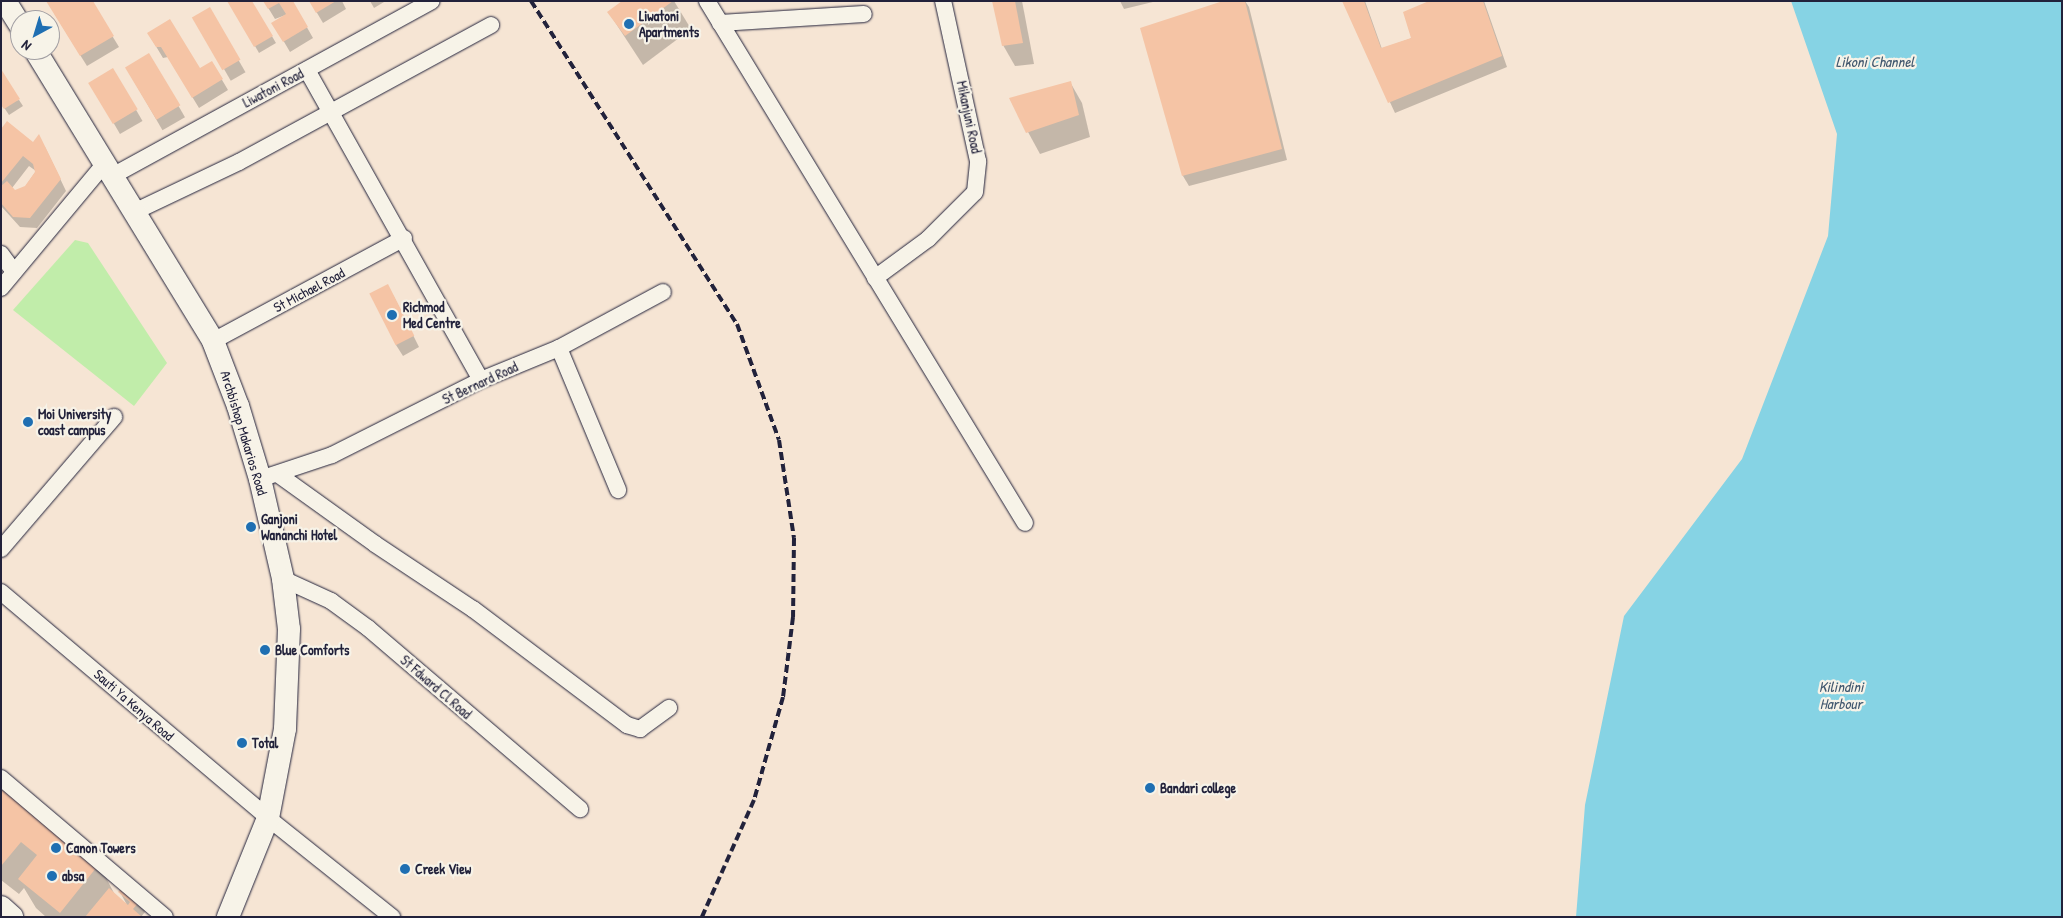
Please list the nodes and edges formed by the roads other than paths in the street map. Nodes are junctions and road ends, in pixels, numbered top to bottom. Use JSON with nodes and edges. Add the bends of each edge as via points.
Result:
{"nodes":[{"id":1,"x":432,"y":1,"type":"edge"},
{"id":2,"x":706,"y":1,"type":"edge"},
{"id":3,"x":943,"y":1,"type":"edge"},
{"id":4,"x":864,"y":14,"type":"dead end"},
{"id":5,"x":720,"y":23,"type":"junction"},
{"id":6,"x":490,"y":25,"type":"dead end"},
{"id":7,"x":42,"y":60,"type":"edge"},
{"id":8,"x":307,"y":70,"type":"junction"},
{"id":9,"x":331,"y":111,"type":"junction"},
{"id":10,"x":110,"y":168,"type":"junction"},
{"id":11,"x":136,"y":211,"type":"junction"},
{"id":12,"x":404,"y":238,"type":"junction"},
{"id":13,"x":1,"y":254,"type":"edge"},
{"id":14,"x":14,"y":272,"type":"junction"},
{"id":15,"x":875,"y":278,"type":"junction"},
{"id":16,"x":1,"y":288,"type":"edge"},
{"id":17,"x":663,"y":292,"type":"dead end"},
{"id":18,"x":214,"y":341,"type":"junction"},
{"id":19,"x":559,"y":348,"type":"junction"},
{"id":20,"x":481,"y":380,"type":"junction"},
{"id":21,"x":114,"y":417,"type":"dead end"},
{"id":22,"x":270,"y":477,"type":"junction"},
{"id":23,"x":618,"y":490,"type":"dead end"},
{"id":24,"x":1025,"y":523,"type":"dead end"},
{"id":25,"x":1,"y":549,"type":"edge"},
{"id":26,"x":283,"y":579,"type":"junction"},
{"id":27,"x":1,"y":592,"type":"edge"},
{"id":28,"x":669,"y":708,"type":"dead end"},
{"id":29,"x":1,"y":778,"type":"edge"},
{"id":30,"x":580,"y":810,"type":"dead end"},
{"id":31,"x":268,"y":818,"type":"junction"},
{"id":32,"x":1,"y":907,"type":"edge"},
{"id":33,"x":12,"y":917,"type":"edge"},
{"id":34,"x":165,"y":917,"type":"edge"},
{"id":35,"x":228,"y":917,"type":"edge"},
{"id":36,"x":392,"y":917,"type":"edge"}],
"edges":[{"from":1,"to":8,"type":"street","name":"Liwatoni Road"},
{"from":2,"to":5,"type":"street"},
{"from":3,"to":15,"type":"street","name":"Mikanjuni Road","via":[[978,161],[975,192],[928,238]]},
{"from":4,"to":5,"type":"street"},
{"from":5,"to":15,"type":"street"},
{"from":6,"to":9,"type":"street"},
{"from":7,"to":10,"type":"street","name":"Archbishop Makarios Road"},
{"from":8,"to":9,"type":"street"},
{"from":8,"to":10,"type":"street","name":"Liwatoni Road"},
{"from":9,"to":11,"type":"street","via":[[239,162]]},
{"from":9,"to":12,"type":"street"},
{"from":10,"to":11,"type":"street","name":"Archbishop Makarios Road"},
{"from":10,"to":14,"type":"street"},
{"from":11,"to":18,"type":"street","name":"Archbishop Makarios Road"},
{"from":12,"to":18,"type":"street","name":"St Michael Road"},
{"from":12,"to":20,"type":"street"},
{"from":13,"to":14,"type":"street"},
{"from":14,"to":16,"type":"street"},
{"from":15,"to":24,"type":"street"},
{"from":17,"to":19,"type":"street","name":"St Bernard Road"},
{"from":18,"to":22,"type":"street","name":"Archbishop Makarios Road","via":[[238,406]]},
{"from":19,"to":20,"type":"street","name":"St Bernard Road"},
{"from":19,"to":23,"type":"street"},
{"from":20,"to":22,"type":"street","name":"St Bernard Road","via":[[348,447]]},
{"from":21,"to":25,"type":"street"},
{"from":22,"to":26,"type":"street","name":"Archbishop Makarios Road"},
{"from":22,"to":28,"type":"street","via":[[473,609],[627,725],[640,729]]},
{"from":26,"to":30,"type":"street","name":"St Fdward Cl Road","via":[[331,601],[368,628]]},
{"from":26,"to":31,"type":"street","name":"Archbishop Makarios Road","via":[[289,629],[288,705]]},
{"from":27,"to":31,"type":"street","name":"Sauti Ya Kenya Road"},
{"from":29,"to":34,"type":"street"},
{"from":31,"to":35,"type":"street","name":"Archbishop Makarios Road"},
{"from":31,"to":36,"type":"street","name":"Sauti Ya Kenya Road"},
{"from":32,"to":33,"type":"street"}]}
